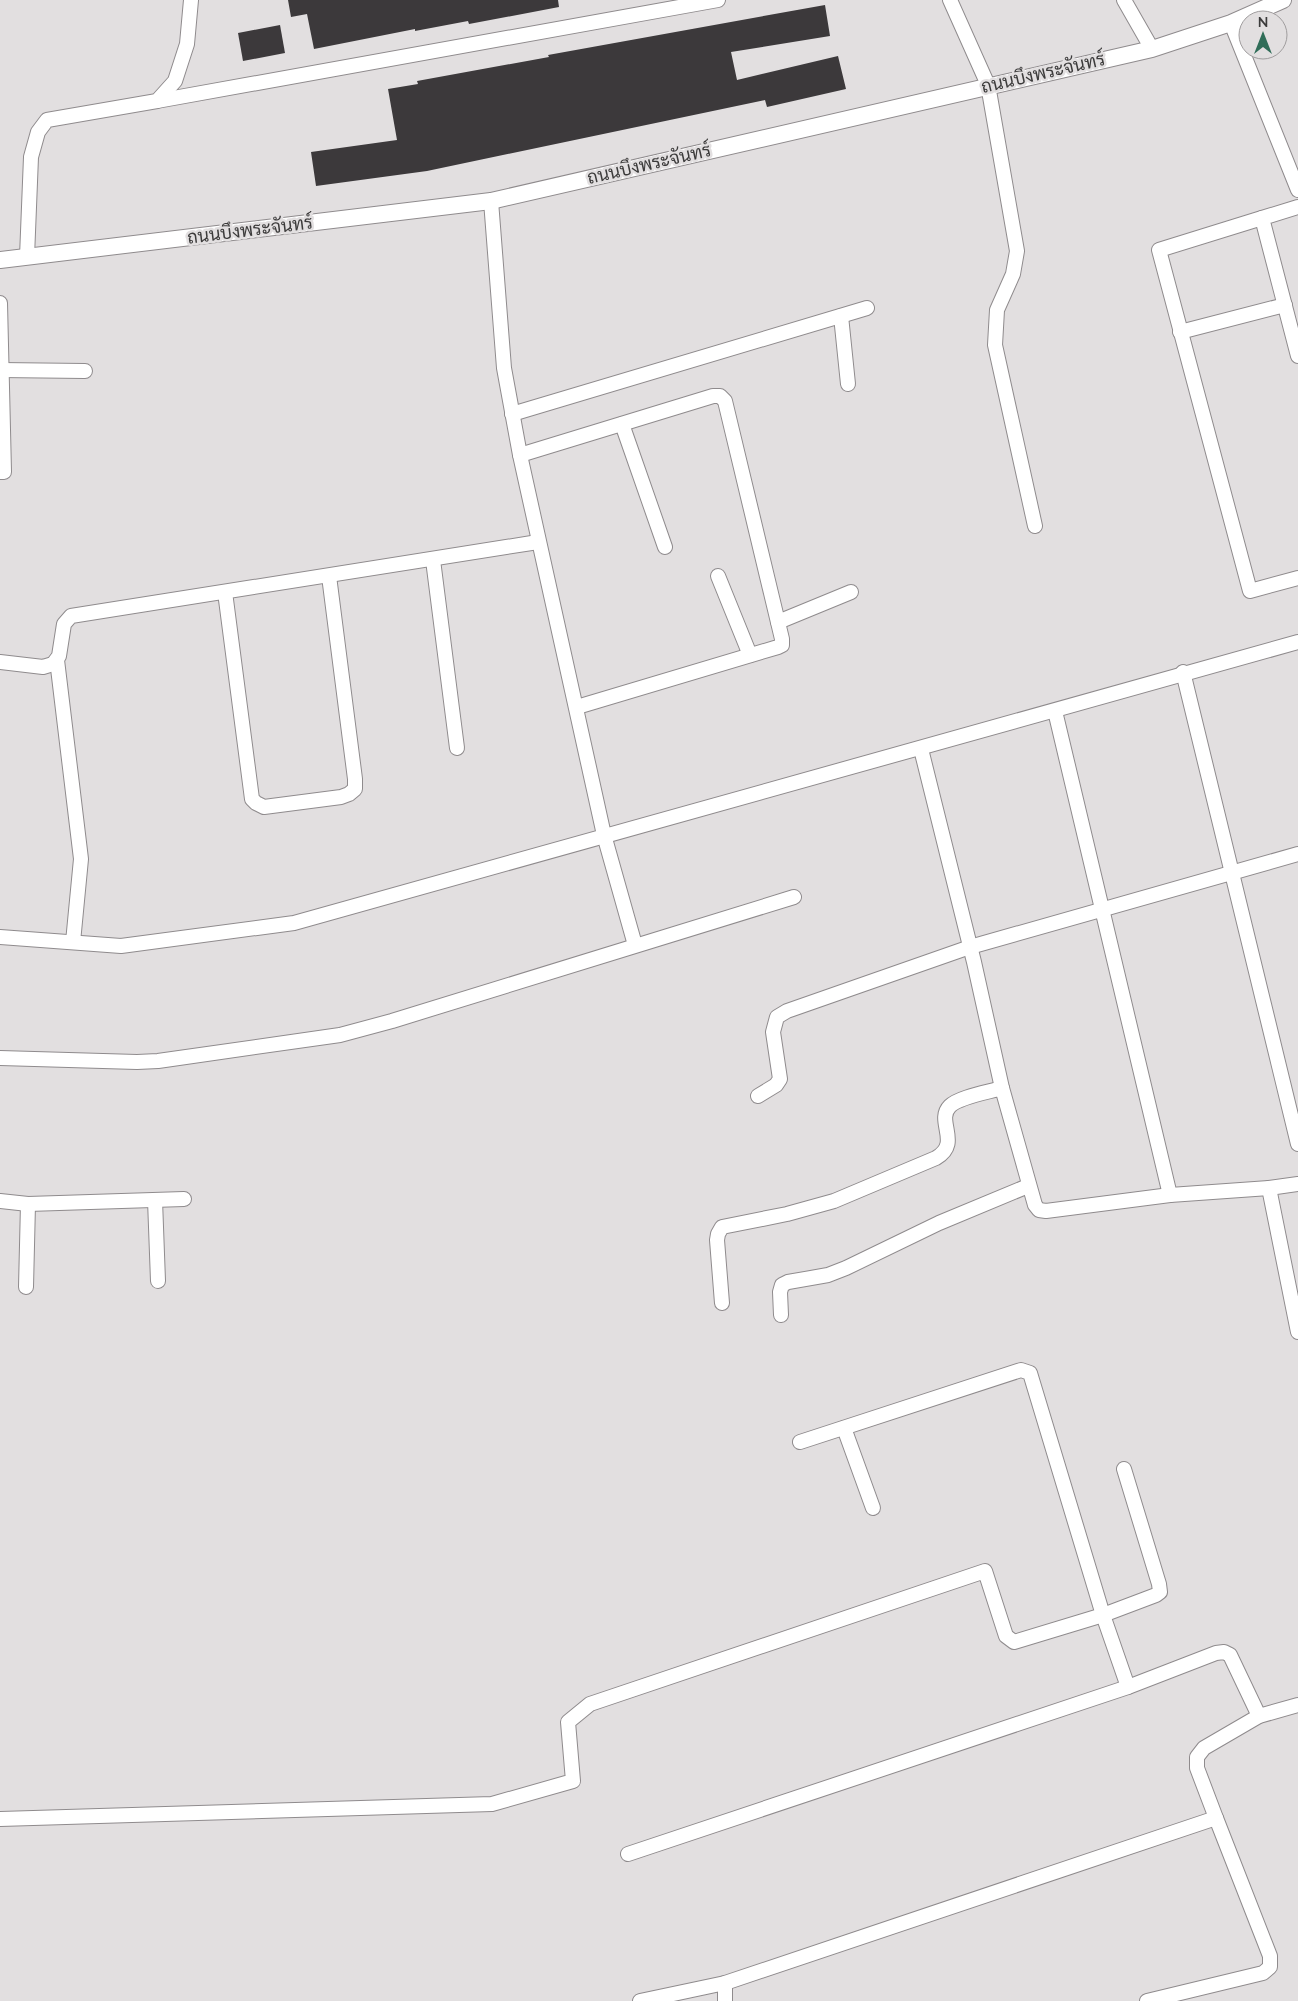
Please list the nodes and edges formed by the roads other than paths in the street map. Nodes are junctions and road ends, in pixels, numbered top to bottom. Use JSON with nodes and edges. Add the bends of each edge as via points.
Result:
{"nodes":[{"id":1,"x":191,"y":0,"type":"edge"},
{"id":2,"x":718,"y":0,"type":"edge"},
{"id":3,"x":950,"y":0,"type":"edge"},
{"id":4,"x":1124,"y":0,"type":"edge"},
{"id":5,"x":1283,"y":0,"type":"edge"},
{"id":6,"x":1231,"y":23,"type":"junction"},
{"id":7,"x":1152,"y":49,"type":"junction"},
{"id":8,"x":988,"y":85,"type":"junction"},
{"id":9,"x":157,"y":100,"type":"junction"},
{"id":10,"x":1298,"y":190,"type":"edge"},
{"id":11,"x":491,"y":201,"type":"junction"},
{"id":12,"x":1298,"y":207,"type":"edge"},
{"id":13,"x":1262,"y":218,"type":"junction"},
{"id":14,"x":27,"y":257,"type":"junction"},
{"id":15,"x":0,"y":260,"type":"edge"},
{"id":16,"x":0,"y":303,"type":"edge"},
{"id":17,"x":1285,"y":305,"type":"junction"},
{"id":18,"x":867,"y":308,"type":"dead end"},
{"id":19,"x":841,"y":316,"type":"junction"},
{"id":20,"x":1180,"y":332,"type":"junction"},
{"id":21,"x":1298,"y":356,"type":"edge"},
{"id":22,"x":1,"y":370,"type":"edge"},
{"id":23,"x":85,"y":371,"type":"dead end"},
{"id":24,"x":848,"y":384,"type":"dead end"},
{"id":25,"x":512,"y":414,"type":"junction"},
{"id":26,"x":622,"y":424,"type":"junction"},
{"id":27,"x":520,"y":455,"type":"junction"},
{"id":28,"x":0,"y":472,"type":"edge"},
{"id":29,"x":1035,"y":526,"type":"dead end"},
{"id":30,"x":538,"y":542,"type":"junction"},
{"id":31,"x":665,"y":547,"type":"dead end"},
{"id":32,"x":433,"y":560,"type":"junction"},
{"id":33,"x":329,"y":576,"type":"junction"},
{"id":34,"x":718,"y":576,"type":"dead end"},
{"id":35,"x":1298,"y":578,"type":"edge"},
{"id":36,"x":225,"y":592,"type":"junction"},
{"id":37,"x":851,"y":592,"type":"dead end"},
{"id":38,"x":778,"y":622,"type":"junction"},
{"id":39,"x":1298,"y":642,"type":"edge"},
{"id":40,"x":750,"y":655,"type":"junction"},
{"id":41,"x":57,"y":660,"type":"junction"},
{"id":42,"x":0,"y":662,"type":"edge"},
{"id":43,"x":1184,"y":672,"type":"junction"},
{"id":44,"x":577,"y":707,"type":"junction"},
{"id":45,"x":1055,"y":711,"type":"junction"},
{"id":46,"x":457,"y":748,"type":"dead end"},
{"id":47,"x":921,"y":748,"type":"junction"},
{"id":48,"x":604,"y":835,"type":"junction"},
{"id":49,"x":1298,"y":854,"type":"edge"},
{"id":50,"x":1233,"y":872,"type":"junction"},
{"id":51,"x":794,"y":897,"type":"dead end"},
{"id":52,"x":1104,"y":910,"type":"junction"},
{"id":53,"x":0,"y":937,"type":"edge"},
{"id":54,"x":73,"y":942,"type":"junction"},
{"id":55,"x":635,"y":944,"type":"junction"},
{"id":56,"x":970,"y":947,"type":"junction"},
{"id":57,"x":0,"y":1058,"type":"edge"},
{"id":58,"x":1002,"y":1088,"type":"junction"},
{"id":59,"x":758,"y":1096,"type":"dead end"},
{"id":60,"x":1298,"y":1144,"type":"edge"},
{"id":61,"x":1298,"y":1184,"type":"edge"},
{"id":62,"x":1028,"y":1186,"type":"junction"},
{"id":63,"x":1269,"y":1188,"type":"junction"},
{"id":64,"x":1170,"y":1195,"type":"junction"},
{"id":65,"x":155,"y":1200,"type":"junction"},
{"id":66,"x":184,"y":1200,"type":"dead end"},
{"id":67,"x":0,"y":1201,"type":"edge"},
{"id":68,"x":28,"y":1204,"type":"junction"},
{"id":69,"x":158,"y":1281,"type":"dead end"},
{"id":70,"x":26,"y":1287,"type":"dead end"},
{"id":71,"x":722,"y":1303,"type":"dead end"},
{"id":72,"x":781,"y":1315,"type":"dead end"},
{"id":73,"x":1298,"y":1332,"type":"edge"},
{"id":74,"x":844,"y":1428,"type":"junction"},
{"id":75,"x":800,"y":1442,"type":"dead end"},
{"id":76,"x":1124,"y":1469,"type":"dead end"},
{"id":77,"x":873,"y":1508,"type":"dead end"},
{"id":78,"x":1103,"y":1615,"type":"junction"},
{"id":79,"x":1128,"y":1687,"type":"junction"},
{"id":80,"x":1298,"y":1705,"type":"edge"},
{"id":81,"x":1260,"y":1716,"type":"junction"},
{"id":82,"x":0,"y":1818,"type":"edge"},
{"id":83,"x":1216,"y":1818,"type":"junction"},
{"id":84,"x":628,"y":1854,"type":"dead end"},
{"id":85,"x":725,"y":1983,"type":"junction"},
{"id":86,"x":640,"y":2001,"type":"edge"},
{"id":87,"x":725,"y":2001,"type":"edge"},
{"id":88,"x":1147,"y":2001,"type":"edge"}],
"edges":[{"from":1,"to":9,"type":"street","via":[[187,44],[175,82]]},
{"from":2,"to":9,"type":"street"},
{"from":3,"to":8,"type":"street"},
{"from":4,"to":7,"type":"street"},
{"from":5,"to":6,"type":"street","name":"ถนนบึงพระจันทร์"},
{"from":6,"to":7,"type":"street","name":"ถนนบึงพระจันทร์"},
{"from":6,"to":10,"type":"street"},
{"from":7,"to":8,"type":"street","name":"ถนนบึงพระจันทร์"},
{"from":8,"to":11,"type":"street","name":"ถนนบึงพระจันทร์"},
{"from":8,"to":29,"type":"street","via":[[1017,251],[1012,274],[997,310],[995,345]]},
{"from":9,"to":14,"type":"street","via":[[47,120],[38,132],[31,157]]},
{"from":11,"to":14,"type":"street","name":"ถนนบึงพระจันทร์"},
{"from":11,"to":25,"type":"street","via":[[504,368]]},
{"from":12,"to":13,"type":"street"},
{"from":13,"to":17,"type":"street"},
{"from":13,"to":20,"type":"street","via":[[1159,250]]},
{"from":14,"to":15,"type":"street","name":"ถนนบึงพระจันทร์"},
{"from":16,"to":22,"type":"street"},
{"from":17,"to":20,"type":"street"},
{"from":17,"to":21,"type":"street"},
{"from":18,"to":19,"type":"street"},
{"from":19,"to":24,"type":"street"},
{"from":19,"to":25,"type":"street"},
{"from":20,"to":35,"type":"street","via":[[1250,591]]},
{"from":22,"to":23,"type":"street"},
{"from":22,"to":28,"type":"street","via":[[4,472]]},
{"from":25,"to":27,"type":"street"},
{"from":26,"to":27,"type":"street"},
{"from":26,"to":31,"type":"street"},
{"from":26,"to":38,"type":"street","via":[[713,396],[720,396],[725,401]]},
{"from":27,"to":30,"type":"street"},
{"from":30,"to":32,"type":"street"},
{"from":30,"to":44,"type":"street"},
{"from":32,"to":33,"type":"street"},
{"from":32,"to":46,"type":"street"},
{"from":33,"to":36,"type":"street"},
{"from":33,"to":36,"type":"street","via":[[355,779],[355,789],[341,797],[264,807],[252,798]]},
{"from":34,"to":40,"type":"street"},
{"from":36,"to":41,"type":"street","via":[[71,616],[64,624]]},
{"from":37,"to":38,"type":"street"},
{"from":38,"to":40,"type":"street","via":[[782,645]]},
{"from":39,"to":43,"type":"street"},
{"from":40,"to":44,"type":"street"},
{"from":41,"to":42,"type":"street","via":[[43,667]]},
{"from":41,"to":54,"type":"street","via":[[81,859]]},
{"from":43,"to":45,"type":"street"},
{"from":43,"to":50,"type":"street"},
{"from":44,"to":48,"type":"street"},
{"from":45,"to":47,"type":"street"},
{"from":45,"to":52,"type":"street"},
{"from":47,"to":48,"type":"street"},
{"from":47,"to":56,"type":"street"},
{"from":48,"to":54,"type":"street","via":[[294,923],[129,945]]},
{"from":48,"to":55,"type":"street"},
{"from":49,"to":50,"type":"street"},
{"from":50,"to":52,"type":"street"},
{"from":50,"to":60,"type":"street"},
{"from":51,"to":55,"type":"street"},
{"from":52,"to":56,"type":"street"},
{"from":52,"to":64,"type":"street"},
{"from":53,"to":54,"type":"street"},
{"from":55,"to":57,"type":"street","via":[[340,1035],[137,1062]]},
{"from":56,"to":58,"type":"street"},
{"from":56,"to":59,"type":"street","via":[[787,1011],[778,1017],[773,1032],[780,1079]]},
{"from":58,"to":62,"type":"street"},
{"from":58,"to":71,"type":"street","via":[[950,1106],[946,1114],[948,1146],[946,1153],[936,1158],[834,1201],[722,1227],[717,1240]]},
{"from":61,"to":63,"type":"street"},
{"from":62,"to":64,"type":"street","via":[[1035,1205],[1046,1211]]},
{"from":62,"to":72,"type":"street","via":[[939,1223],[846,1268],[782,1285]]},
{"from":63,"to":64,"type":"street"},
{"from":63,"to":73,"type":"street"},
{"from":65,"to":66,"type":"street"},
{"from":65,"to":68,"type":"street"},
{"from":65,"to":69,"type":"street"},
{"from":67,"to":68,"type":"street"},
{"from":68,"to":70,"type":"street"},
{"from":74,"to":75,"type":"street"},
{"from":74,"to":77,"type":"street"},
{"from":74,"to":78,"type":"street","via":[[1021,1370],[1030,1373]]},
{"from":76,"to":78,"type":"street","via":[[1160,1592]]},
{"from":78,"to":79,"type":"street"},
{"from":78,"to":82,"type":"street","via":[[1014,1642],[1006,1636],[985,1571],[590,1704],[568,1722],[573,1782],[492,1804]]},
{"from":79,"to":81,"type":"street","via":[[1224,1652],[1230,1655]]},
{"from":79,"to":84,"type":"street"},
{"from":80,"to":81,"type":"street"},
{"from":81,"to":83,"type":"street","via":[[1204,1748],[1197,1757],[1197,1768]]},
{"from":83,"to":85,"type":"street"},
{"from":83,"to":88,"type":"street","via":[[1270,1956],[1270,1967],[1263,1973]]},
{"from":85,"to":86,"type":"street"},
{"from":85,"to":87,"type":"street"}]}
